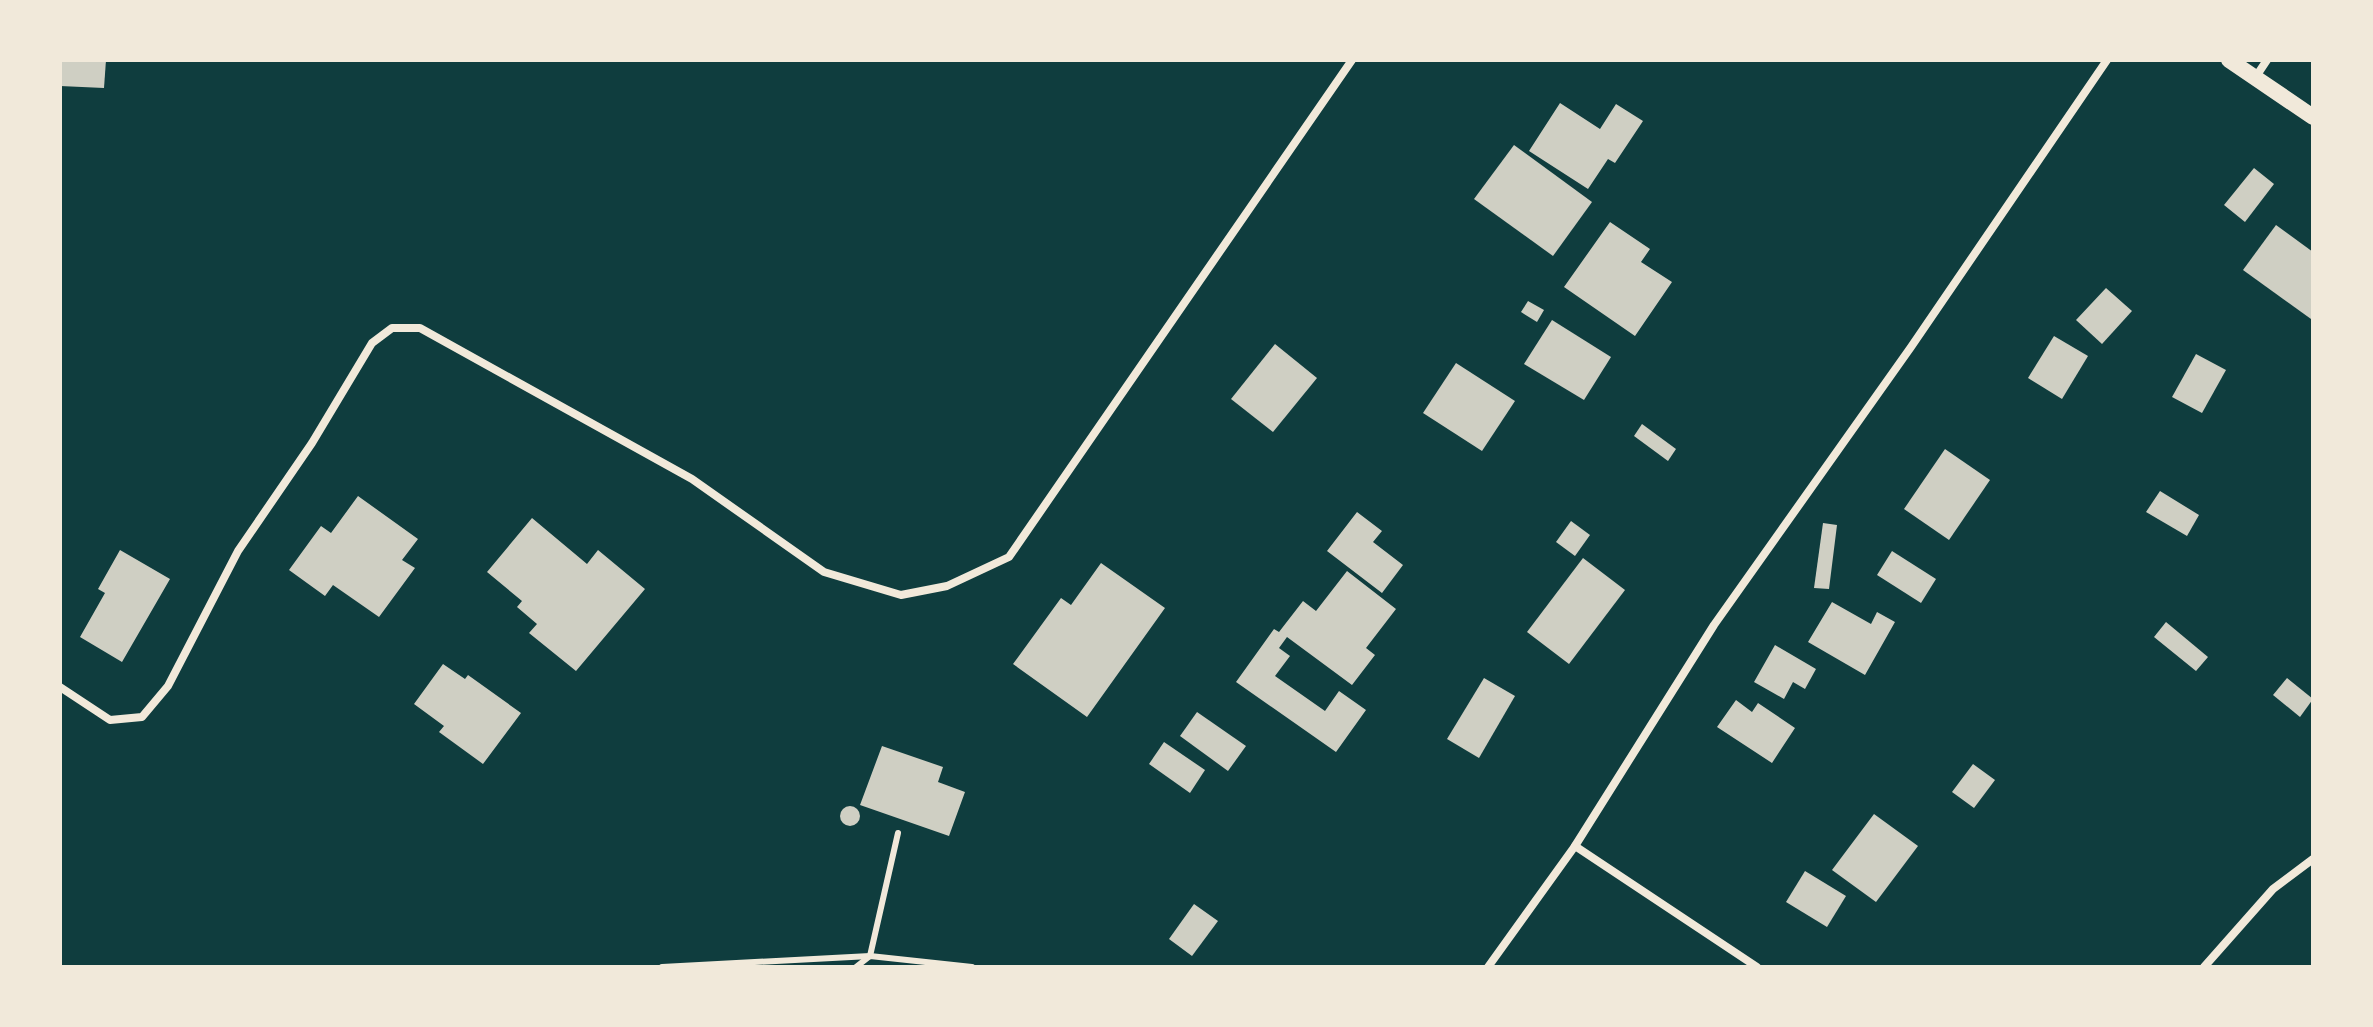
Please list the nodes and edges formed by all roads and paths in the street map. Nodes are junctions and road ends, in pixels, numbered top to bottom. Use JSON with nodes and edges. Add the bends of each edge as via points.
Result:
{"nodes":[{"id":1,"x":1352,"y":60,"type":"edge"},
{"id":2,"x":2107,"y":60,"type":"edge"},
{"id":3,"x":2229,"y":60,"type":"edge"},
{"id":4,"x":2267,"y":60,"type":"edge"},
{"id":5,"x":2254,"y":78,"type":"junction"},
{"id":6,"x":2313,"y":117,"type":"edge"},
{"id":7,"x":60,"y":687,"type":"edge"},
{"id":8,"x":898,"y":833,"type":"dead end"},
{"id":9,"x":1575,"y":846,"type":"junction"},
{"id":10,"x":2313,"y":859,"type":"edge"},
{"id":11,"x":870,"y":956,"type":"junction"},
{"id":12,"x":662,"y":967,"type":"edge"},
{"id":13,"x":856,"y":967,"type":"edge"},
{"id":14,"x":972,"y":967,"type":"edge"},
{"id":15,"x":1488,"y":967,"type":"edge"},
{"id":16,"x":1757,"y":967,"type":"edge"},
{"id":17,"x":2204,"y":967,"type":"edge"}],
"edges":[{"from":1,"to":7,"type":"street","via":[[1009,557],[947,586],[901,595],[824,572],[679,472],[420,328],[392,328],[372,343],[238,551],[168,686],[142,717],[110,720]]},
{"from":2,"to":9,"type":"street","via":[[1714,625]]},
{"from":3,"to":5,"type":"main road"},
{"from":4,"to":5,"type":"street"},
{"from":5,"to":6,"type":"main road"},
{"from":8,"to":11,"type":"lane"},
{"from":9,"to":15,"type":"street"},
{"from":9,"to":16,"type":"street"},
{"from":10,"to":17,"type":"street","via":[[2273,889]]},
{"from":11,"to":12,"type":"lane"},
{"from":11,"to":13,"type":"lane"},
{"from":11,"to":14,"type":"lane"}]}
